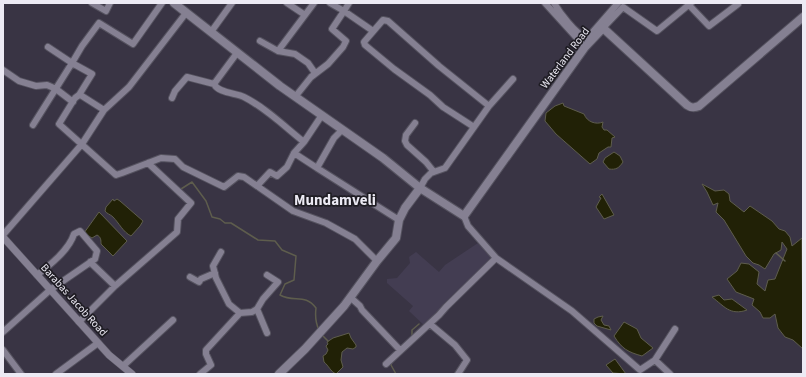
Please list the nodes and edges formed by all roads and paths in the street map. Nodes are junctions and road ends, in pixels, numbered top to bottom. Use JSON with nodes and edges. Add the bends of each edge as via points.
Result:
{"nodes":[{"id":1,"x":92,"y":3,"type":"edge"},
{"id":2,"x":110,"y":3,"type":"edge"},
{"id":3,"x":162,"y":3,"type":"edge"},
{"id":4,"x":174,"y":3,"type":"edge"},
{"id":5,"x":232,"y":3,"type":"edge"},
{"id":6,"x":287,"y":3,"type":"edge"},
{"id":7,"x":314,"y":3,"type":"edge"},
{"id":8,"x":330,"y":3,"type":"edge"},
{"id":9,"x":349,"y":3,"type":"edge"},
{"id":10,"x":545,"y":3,"type":"edge"},
{"id":11,"x":554,"y":3,"type":"edge"},
{"id":12,"x":737,"y":3,"type":"edge"},
{"id":13,"x":622,"y":4,"type":"edge"},
{"id":14,"x":690,"y":4,"type":"edge"},
{"id":15,"x":106,"y":11,"type":"junction"},
{"id":16,"x":344,"y":11,"type":"junction"},
{"id":17,"x":186,"y":13,"type":"junction"},
{"id":18,"x":305,"y":15,"type":"junction"},
{"id":19,"x":803,"y":17,"type":"edge"},
{"id":20,"x":99,"y":22,"type":"junction"},
{"id":21,"x":603,"y":28,"type":"junction"},
{"id":22,"x":373,"y":31,"type":"junction"},
{"id":23,"x":211,"y":32,"type":"junction"},
{"id":24,"x":260,"y":41,"type":"dead end"},
{"id":25,"x":48,"y":47,"type":"dead end"},
{"id":26,"x":585,"y":47,"type":"junction"},
{"id":27,"x":278,"y":52,"type":"junction"},
{"id":28,"x":237,"y":53,"type":"junction"},
{"id":29,"x":72,"y":63,"type":"junction"},
{"id":30,"x":3,"y":70,"type":"edge"},
{"id":31,"x":315,"y":74,"type":"junction"},
{"id":32,"x":512,"y":79,"type":"dead end"},
{"id":33,"x":214,"y":84,"type":"junction"},
{"id":34,"x":56,"y":89,"type":"junction"},
{"id":35,"x":79,"y":96,"type":"junction"},
{"id":36,"x":295,"y":97,"type":"junction"},
{"id":37,"x":172,"y":98,"type":"dead end"},
{"id":38,"x":73,"y":102,"type":"junction"},
{"id":39,"x":489,"y":106,"type":"junction"},
{"id":40,"x":104,"y":110,"type":"junction"},
{"id":41,"x":322,"y":115,"type":"junction"},
{"id":42,"x":415,"y":123,"type":"dead end"},
{"id":43,"x":33,"y":125,"type":"dead end"},
{"id":44,"x":474,"y":127,"type":"junction"},
{"id":45,"x":342,"y":130,"type":"junction"},
{"id":46,"x":304,"y":142,"type":"junction"},
{"id":47,"x":82,"y":144,"type":"junction"},
{"id":48,"x":294,"y":153,"type":"junction"},
{"id":49,"x":148,"y":163,"type":"junction"},
{"id":50,"x":317,"y":168,"type":"junction"},
{"id":51,"x":434,"y":172,"type":"junction"},
{"id":52,"x":258,"y":186,"type":"junction"},
{"id":53,"x":420,"y":188,"type":"junction"},
{"id":54,"x":464,"y":216,"type":"junction"},
{"id":55,"x":399,"y":220,"type":"junction"},
{"id":56,"x":4,"y":239,"type":"edge"},
{"id":57,"x":221,"y":252,"type":"dead end"},
{"id":58,"x":496,"y":258,"type":"junction"},
{"id":59,"x":377,"y":261,"type":"junction"},
{"id":60,"x":90,"y":262,"type":"junction"},
{"id":61,"x":215,"y":273,"type":"junction"},
{"id":62,"x":37,"y":275,"type":"junction"},
{"id":63,"x":267,"y":275,"type":"dead end"},
{"id":64,"x":190,"y":277,"type":"dead end"},
{"id":65,"x":114,"y":286,"type":"junction"},
{"id":66,"x":50,"y":290,"type":"junction"},
{"id":67,"x":350,"y":297,"type":"junction"},
{"id":68,"x":257,"y":309,"type":"junction"},
{"id":69,"x":240,"y":313,"type":"junction"},
{"id":70,"x":172,"y":320,"type":"dead end"},
{"id":71,"x":79,"y":322,"type":"junction"},
{"id":72,"x":430,"y":324,"type":"junction"},
{"id":73,"x":675,"y":329,"type":"dead end"},
{"id":74,"x":3,"y":332,"type":"edge"},
{"id":75,"x":267,"y":333,"type":"dead end"},
{"id":76,"x":98,"y":343,"type":"junction"},
{"id":77,"x":3,"y":350,"type":"edge"},
{"id":78,"x":400,"y":350,"type":"junction"},
{"id":79,"x":655,"y":360,"type":"junction"},
{"id":80,"x":386,"y":364,"type":"dead end"},
{"id":81,"x":123,"y":366,"type":"junction"},
{"id":82,"x":22,"y":374,"type":"edge"},
{"id":83,"x":56,"y":374,"type":"edge"},
{"id":84,"x":132,"y":374,"type":"edge"},
{"id":85,"x":200,"y":374,"type":"edge"},
{"id":86,"x":279,"y":374,"type":"edge"},
{"id":87,"x":458,"y":374,"type":"edge"},
{"id":88,"x":670,"y":374,"type":"edge"}],
"edges":[{"from":1,"to":15,"type":"street"},
{"from":2,"to":15,"type":"street"},
{"from":3,"to":20,"type":"street","via":[[133,44]]},
{"from":4,"to":17,"type":"main road"},
{"from":5,"to":23,"type":"street"},
{"from":6,"to":18,"type":"street"},
{"from":7,"to":18,"type":"street"},
{"from":8,"to":16,"type":"street"},
{"from":9,"to":16,"type":"street"},
{"from":10,"to":26,"type":"street"},
{"from":11,"to":13,"type":"street","via":[[573,28],[586,38]]},
{"from":12,"to":14,"type":"street","via":[[709,26]]},
{"from":13,"to":14,"type":"street","via":[[657,31]]},
{"from":13,"to":21,"type":"street"},
{"from":15,"to":20,"type":"street"},
{"from":16,"to":22,"type":"street"},
{"from":16,"to":31,"type":"street","via":[[332,29],[346,41],[345,44],[328,64]]},
{"from":17,"to":23,"type":"main road"},
{"from":17,"to":40,"type":"street","via":[[129,87]]},
{"from":18,"to":27,"type":"street"},
{"from":19,"to":21,"type":"main road","name":"Waterland Road","via":[[694,108]]},
{"from":20,"to":29,"type":"street"},
{"from":21,"to":26,"type":"main road","name":"Waterland Road"},
{"from":22,"to":39,"type":"street","via":[[383,20],[388,21]]},
{"from":22,"to":44,"type":"street","via":[[364,42],[365,45],[443,107]]},
{"from":23,"to":28,"type":"main road"},
{"from":24,"to":27,"type":"street"},
{"from":25,"to":29,"type":"street"},
{"from":26,"to":54,"type":"main road","name":"Waterland Road"},
{"from":27,"to":31,"type":"street","via":[[295,54],[308,63]]},
{"from":28,"to":33,"type":"street"},
{"from":28,"to":36,"type":"main road"},
{"from":29,"to":34,"type":"street"},
{"from":29,"to":35,"type":"street","via":[[92,74]]},
{"from":30,"to":34,"type":"street","via":[[19,81],[36,86],[48,85]]},
{"from":31,"to":36,"type":"street"},
{"from":32,"to":39,"type":"street"},
{"from":33,"to":37,"type":"street","via":[[187,77],[175,90]]},
{"from":33,"to":46,"type":"street","via":[[217,88],[243,96]]},
{"from":34,"to":38,"type":"street"},
{"from":34,"to":43,"type":"street"},
{"from":35,"to":38,"type":"street"},
{"from":35,"to":40,"type":"street"},
{"from":36,"to":41,"type":"main road"},
{"from":38,"to":47,"type":"street","via":[[58,124]]},
{"from":39,"to":44,"type":"street"},
{"from":40,"to":47,"type":"street"},
{"from":41,"to":45,"type":"main road"},
{"from":41,"to":46,"type":"street"},
{"from":42,"to":51,"type":"street","via":[[406,135],[405,141]]},
{"from":44,"to":51,"type":"street","via":[[445,168]]},
{"from":45,"to":50,"type":"street","via":[[334,138]]},
{"from":45,"to":53,"type":"main road"},
{"from":46,"to":48,"type":"street"},
{"from":47,"to":49,"type":"street","via":[[116,175]]},
{"from":47,"to":56,"type":"street"},
{"from":48,"to":50,"type":"street"},
{"from":48,"to":52,"type":"street","via":[[287,167],[276,176],[270,172]]},
{"from":49,"to":52,"type":"street","via":[[161,158],[175,159],[183,167],[224,187],[238,176]]},
{"from":49,"to":65,"type":"street","via":[[191,203],[178,219],[177,232]]},
{"from":50,"to":55,"type":"street"},
{"from":51,"to":53,"type":"street"},
{"from":52,"to":59,"type":"street","via":[[294,211],[326,223],[355,239]]},
{"from":53,"to":54,"type":"main road"},
{"from":53,"to":55,"type":"main road","via":[[404,208]]},
{"from":54,"to":58,"type":"street","via":[[468,226]]},
{"from":55,"to":59,"type":"main road","via":[[396,238]]},
{"from":56,"to":62,"type":"street","name":"Barabas Jacob Road"},
{"from":57,"to":61,"type":"street","via":[[213,266]]},
{"from":58,"to":72,"type":"street"},
{"from":58,"to":79,"type":"street","via":[[572,311],[640,370]]},
{"from":59,"to":67,"type":"main road"},
{"from":60,"to":62,"type":"street","via":[[95,259],[97,251],[80,231],[74,234],[72,241],[52,264]]},
{"from":60,"to":65,"type":"street"},
{"from":60,"to":66,"type":"street"},
{"from":61,"to":64,"type":"street","via":[[199,282]]},
{"from":61,"to":69,"type":"street","via":[[229,304]]},
{"from":62,"to":66,"type":"street","name":"Barabas Jacob Road"},
{"from":63,"to":68,"type":"street","via":[[278,282]]},
{"from":65,"to":71,"type":"street"},
{"from":66,"to":71,"type":"street","name":"Barabas Jacob Road"},
{"from":66,"to":74,"type":"street"},
{"from":67,"to":78,"type":"street"},
{"from":67,"to":86,"type":"main road"},
{"from":68,"to":69,"type":"street"},
{"from":68,"to":75,"type":"street"},
{"from":69,"to":85,"type":"street","via":[[206,350],[211,365]]},
{"from":70,"to":81,"type":"street"},
{"from":71,"to":76,"type":"street","name":"Barabas Jacob Road"},
{"from":72,"to":78,"type":"street"},
{"from":72,"to":87,"type":"street","via":[[455,345],[467,360]]},
{"from":73,"to":79,"type":"street"},
{"from":76,"to":81,"type":"street","name":"Barabas Jacob Road"},
{"from":76,"to":83,"type":"street"},
{"from":77,"to":82,"type":"street"},
{"from":78,"to":80,"type":"street"},
{"from":79,"to":88,"type":"street"},
{"from":81,"to":84,"type":"street","name":"Barabas Jacob Road"}]}
